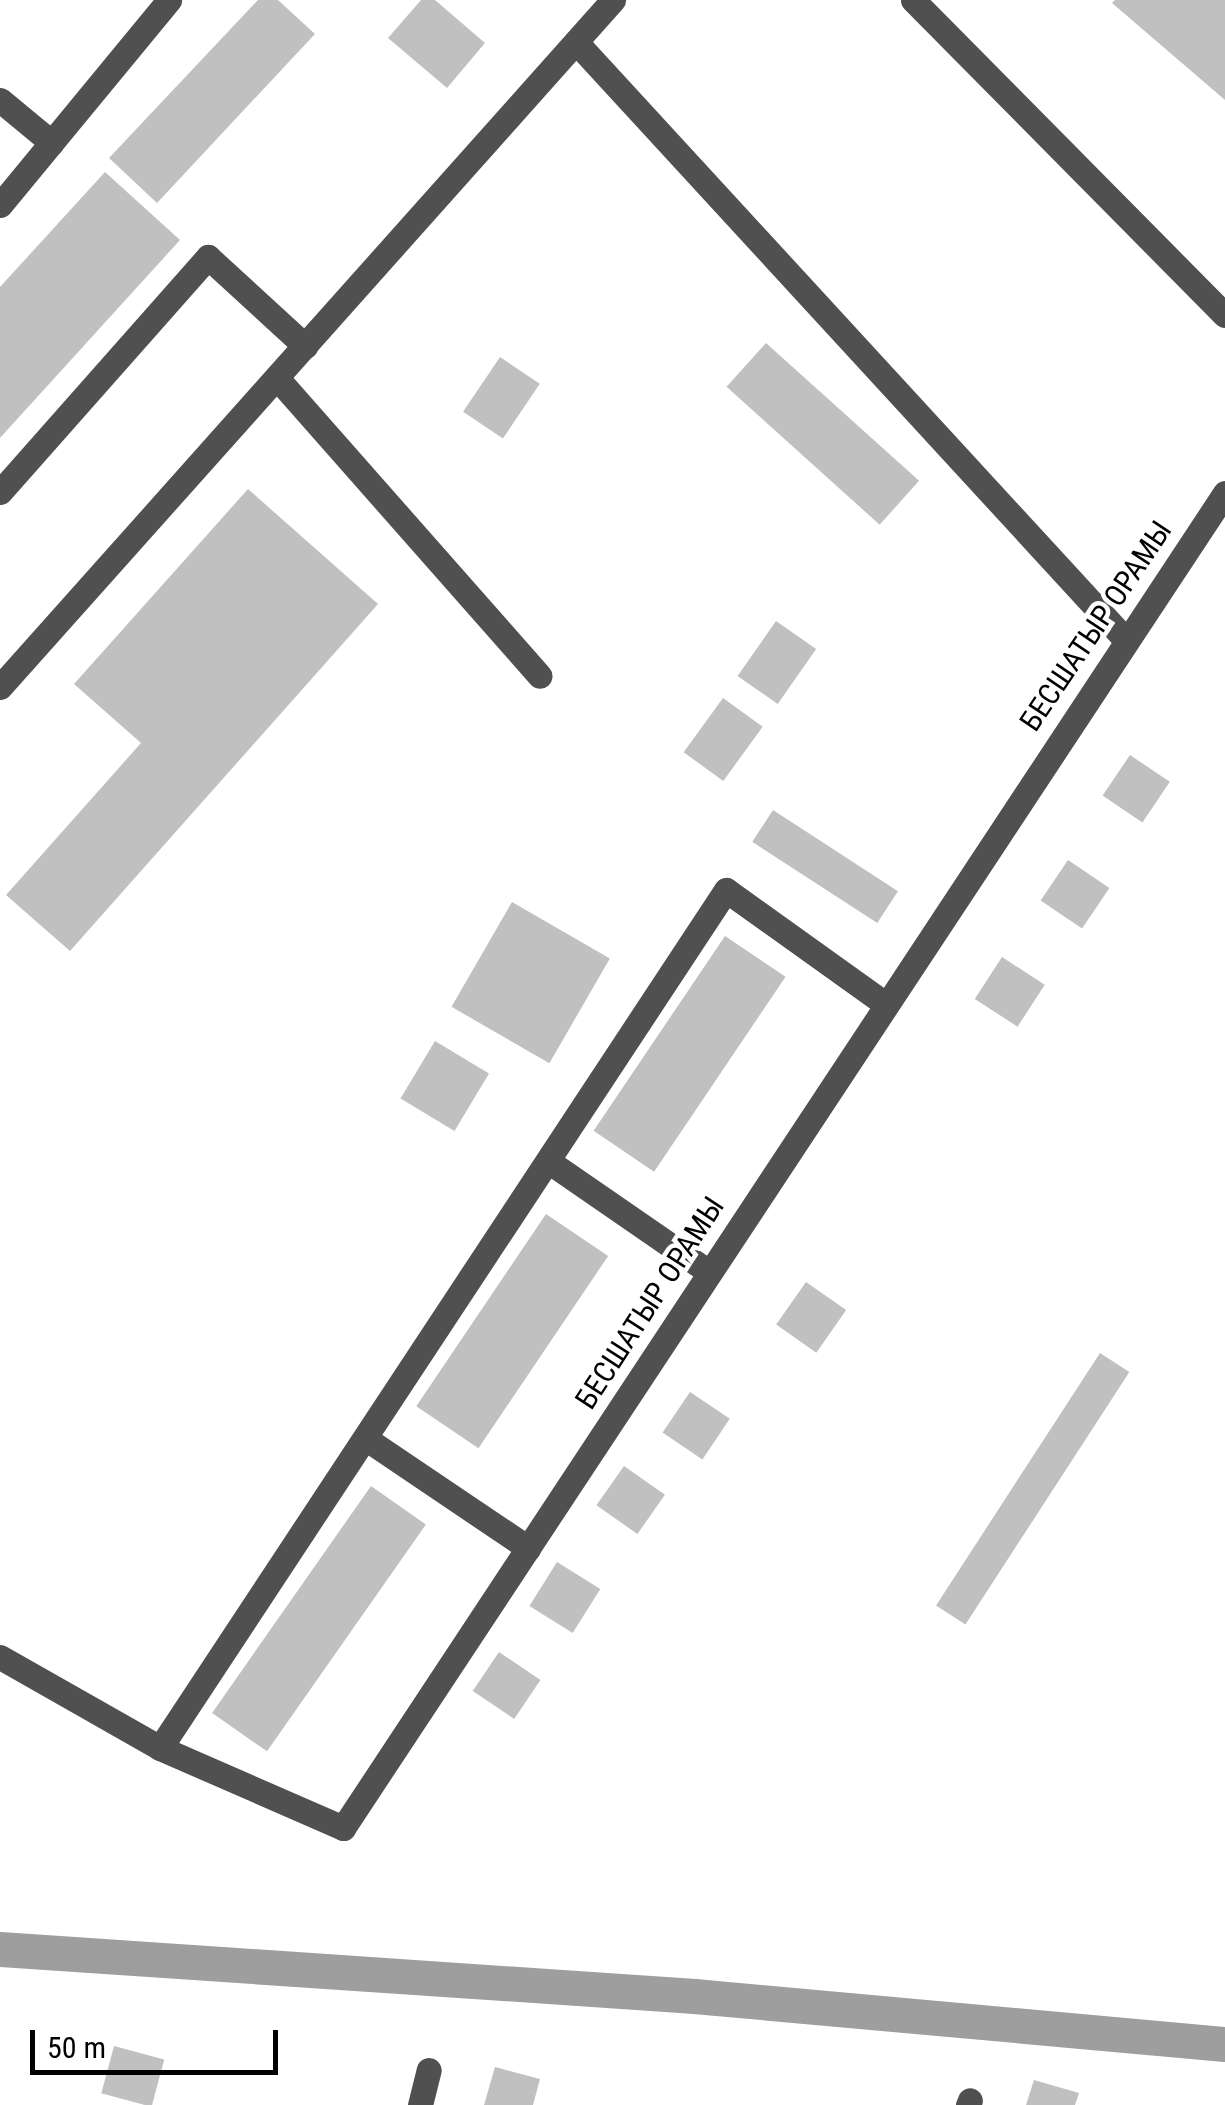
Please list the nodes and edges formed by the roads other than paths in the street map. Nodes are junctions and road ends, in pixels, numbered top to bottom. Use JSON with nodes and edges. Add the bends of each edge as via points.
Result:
{"nodes":[{"id":1,"x":168,"y":0,"type":"edge"},
{"id":2,"x":614,"y":0,"type":"edge"},
{"id":3,"x":913,"y":0,"type":"edge"},
{"id":4,"x":576,"y":42,"type":"junction"},
{"id":5,"x":0,"y":100,"type":"edge"},
{"id":6,"x":52,"y":142,"type":"junction"},
{"id":7,"x":0,"y":205,"type":"edge"},
{"id":8,"x":1225,"y":315,"type":"edge"},
{"id":9,"x":305,"y":346,"type":"junction"},
{"id":10,"x":276,"y":378,"type":"junction"},
{"id":11,"x":0,"y":492,"type":"edge"},
{"id":12,"x":1225,"y":494,"type":"edge"},
{"id":13,"x":1125,"y":639,"type":"junction"},
{"id":14,"x":540,"y":676,"type":"dead end"},
{"id":15,"x":0,"y":688,"type":"edge"},
{"id":16,"x":884,"y":1002,"type":"junction"},
{"id":17,"x":548,"y":1160,"type":"junction"},
{"id":18,"x":709,"y":1272,"type":"junction"},
{"id":19,"x":364,"y":1438,"type":"junction"},
{"id":20,"x":528,"y":1548,"type":"junction"},
{"id":21,"x":0,"y":1657,"type":"edge"},
{"id":22,"x":160,"y":1748,"type":"junction"},
{"id":23,"x":428,"y":2070,"type":"dead end"},
{"id":24,"x":420,"y":2105,"type":"edge"}],
"edges":[{"from":1,"to":6,"type":"street"},
{"from":2,"to":4,"type":"street"},
{"from":3,"to":8,"type":"street"},
{"from":4,"to":9,"type":"street"},
{"from":4,"to":13,"type":"street"},
{"from":5,"to":6,"type":"street"},
{"from":6,"to":7,"type":"street"},
{"from":9,"to":10,"type":"street"},
{"from":9,"to":11,"type":"street","via":[[208,257]]},
{"from":10,"to":14,"type":"street"},
{"from":10,"to":15,"type":"street"},
{"from":12,"to":13,"type":"street","name":"БЕСШАТЫР ОРАМЫ"},
{"from":13,"to":16,"type":"street","name":"БЕСШАТЫР ОРАМЫ"},
{"from":16,"to":17,"type":"street","via":[[726,890]]},
{"from":16,"to":18,"type":"street","name":"БЕСШАТЫР ОРАМЫ"},
{"from":17,"to":18,"type":"street"},
{"from":17,"to":19,"type":"street"},
{"from":18,"to":20,"type":"street","name":"БЕСШАТЫР ОРАМЫ"},
{"from":19,"to":20,"type":"street"},
{"from":19,"to":22,"type":"street"},
{"from":20,"to":22,"type":"street","name":"БЕСШАТЫР ОРАМЫ","via":[[343,1828]]},
{"from":21,"to":22,"type":"street","name":"БЕСШАТЫР ОРАМЫ"},
{"from":23,"to":24,"type":"street"}]}
